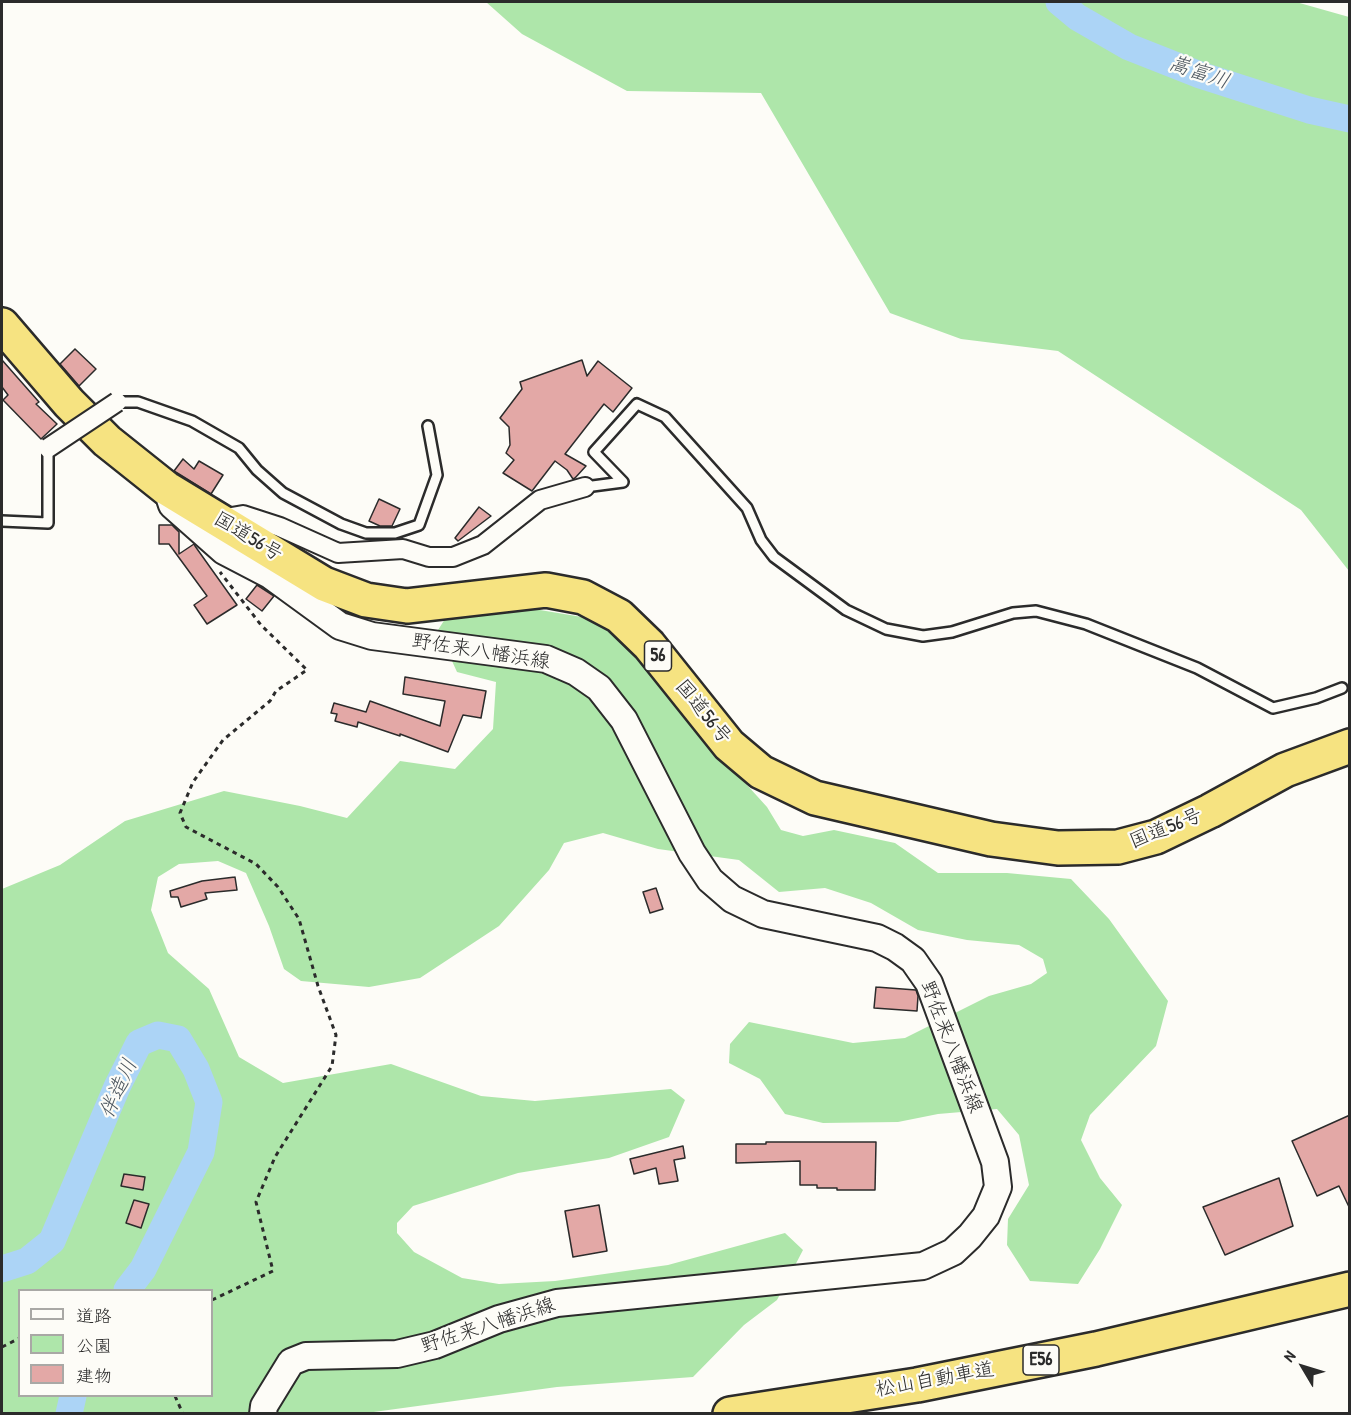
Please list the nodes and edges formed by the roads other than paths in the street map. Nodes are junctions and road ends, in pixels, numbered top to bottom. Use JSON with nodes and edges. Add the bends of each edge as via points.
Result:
{"nodes":[{"id":1,"x":2,"y":325,"type":"edge"},
{"id":2,"x":117,"y":402,"type":"joint"},
{"id":3,"x":428,"y":426,"type":"dead end"},
{"id":4,"x":48,"y":448,"type":"joint"},
{"id":5,"x":585,"y":487,"type":"joint"},
{"id":6,"x":166,"y":488,"type":"junction"},
{"id":7,"x":218,"y":519,"type":"junction"},
{"id":8,"x":2,"y":521,"type":"edge"},
{"id":9,"x":1342,"y":688,"type":"dead end"},
{"id":10,"x":1350,"y":746,"type":"edge"},
{"id":11,"x":1350,"y":1289,"type":"edge"},
{"id":12,"x":263,"y":1413,"type":"edge"},
{"id":13,"x":730,"y":1413,"type":"edge"}],
"edges":[{"from":1,"to":6,"type":"highway","name":"国道56号","number":"56","via":[[107,441]]},
{"from":2,"to":3,"type":"lane","via":[[138,402],[192,421],[239,448],[283,493],[366,533],[395,533],[419,525],[437,475]]},
{"from":2,"to":4,"type":"street","bridge":true},
{"from":4,"to":8,"type":"lane","via":[[48,523]]},
{"from":5,"to":7,"type":"street","via":[[540,500],[483,544],[453,557],[403,549],[338,553],[243,515]]},
{"from":5,"to":9,"type":"lane","via":[[622,482],[594,452],[637,404],[665,417],[747,508],[761,540],[774,557],[846,610],[886,629],[923,636],[1036,611],[1086,624],[1197,668],[1273,708]]},
{"from":6,"to":7,"type":"highway","name":"国道56号","number":"56"},
{"from":6,"to":12,"type":"main road","name":"野佐来八幡浜線","via":[[172,505],[224,551],[270,575],[340,626],[372,636],[546,659],[599,688],[624,720],[692,853],[710,880],[732,899],[763,914],[877,938],[913,960],[929,983],[995,1162],[998,1187],[986,1216],[970,1236],[952,1252],[922,1266],[557,1303],[397,1354],[306,1356],[291,1362]]},
{"from":7,"to":10,"type":"highway","name":"国道56号","number":"56","via":[[324,584],[366,600],[407,606],[546,590],[583,597],[619,616],[649,645],[729,745],[761,772],[815,798],[991,838],[1058,849],[1118,847],[1156,837],[1285,770]]},
{"from":11,"to":13,"type":"highway","name":"松山自動車道","number":"E56","via":[[1096,1349],[917,1385]]}]}
